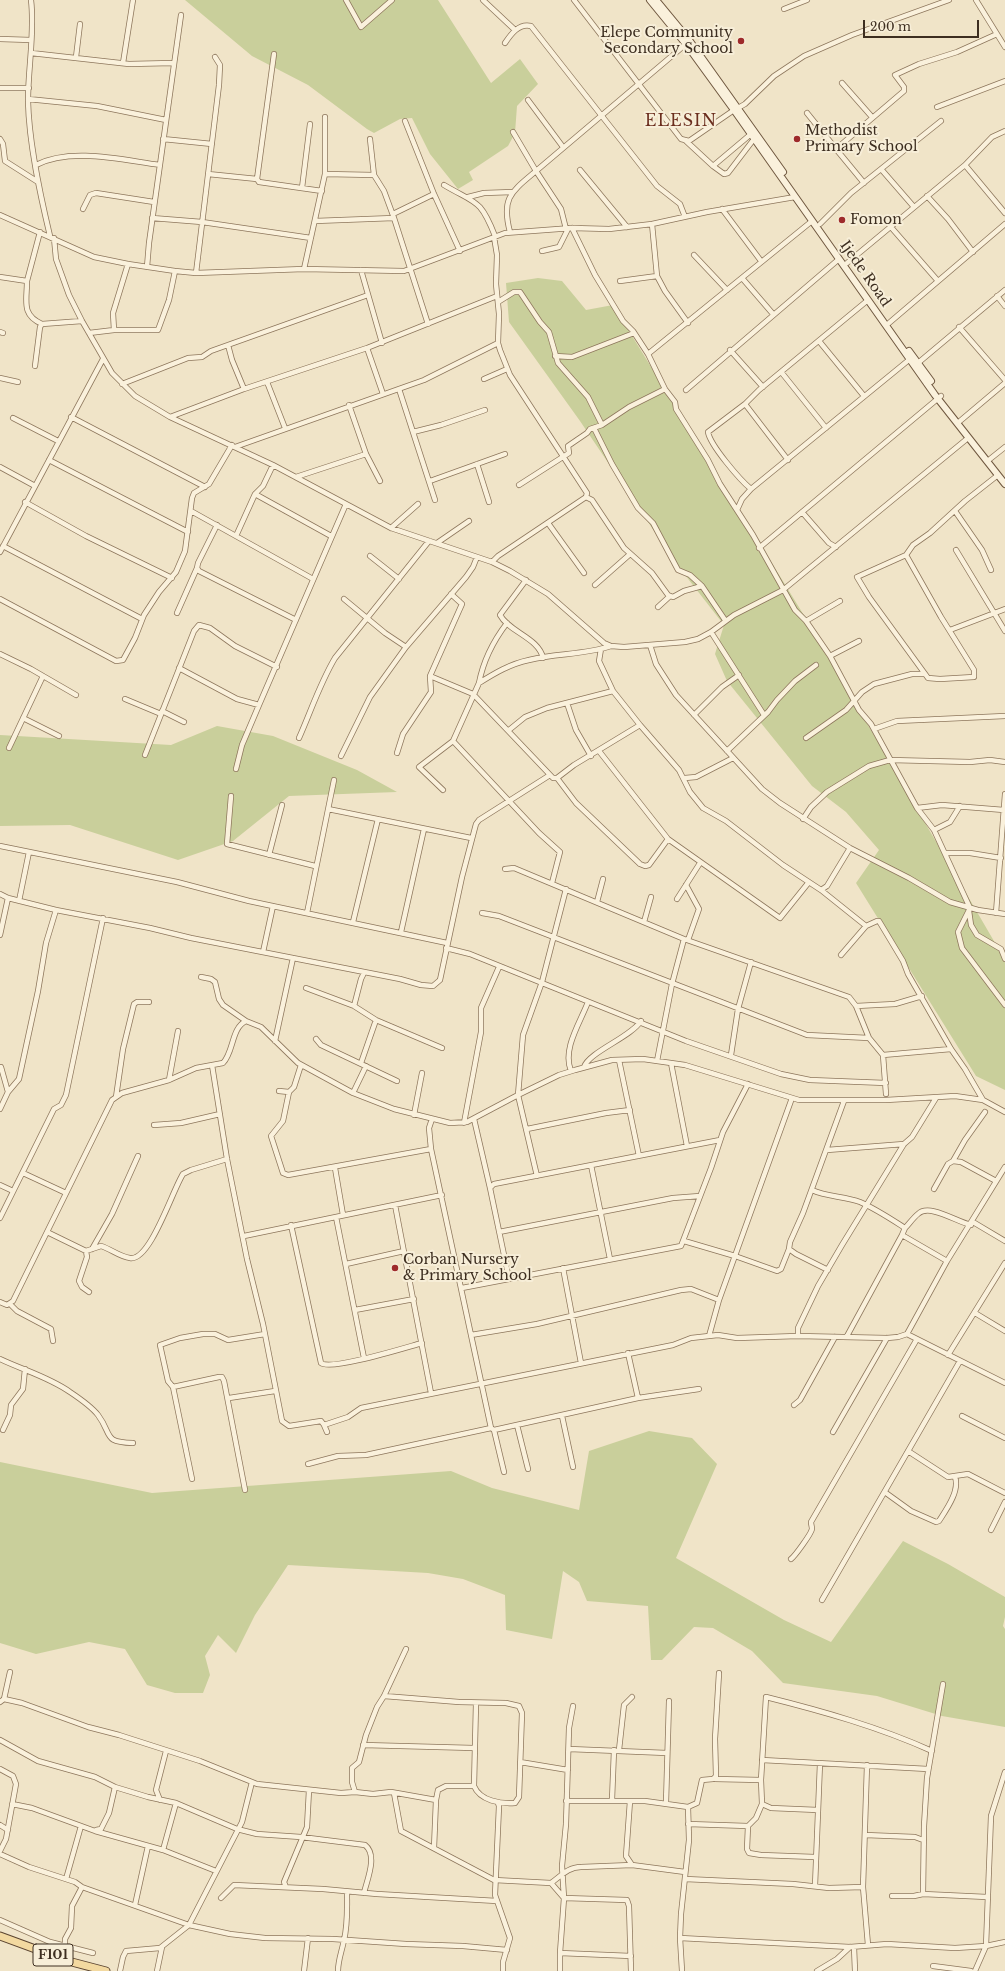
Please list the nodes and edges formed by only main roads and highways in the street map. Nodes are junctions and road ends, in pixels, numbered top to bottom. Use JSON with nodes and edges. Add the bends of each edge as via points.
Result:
{"nodes":[{"id":1,"x":650,"y":0,"type":"edge"},
{"id":2,"x":656,"y":0,"type":"edge"},
{"id":3,"x":668,"y":18,"type":"junction"},
{"id":4,"x":736,"y":109,"type":"junction"},
{"id":5,"x":939,"y":397,"type":"junction"},
{"id":6,"x":1005,"y":477,"type":"edge"},
{"id":7,"x":1005,"y":484,"type":"edge"},
{"id":8,"x":0,"y":1936,"type":"edge"},
{"id":9,"x":106,"y":1971,"type":"edge"}],
"edges":[{"from":1,"to":3,"type":"main road","name":"Ijede Road"},
{"from":2,"to":3,"type":"main road","name":"Ijede Road"},
{"from":3,"to":4,"type":"main road","name":"Ijede Road"},
{"from":3,"to":4,"type":"main road","name":"Ijede Road"},
{"from":4,"to":5,"type":"main road","name":"Ijede Road","via":[[918,363]]},
{"from":4,"to":5,"type":"main road","name":"Ijede Road","via":[[838,259]]},
{"from":5,"to":6,"type":"main road","name":"Ijede Road"},
{"from":5,"to":7,"type":"main road","name":"Ijede Road"},
{"from":8,"to":9,"type":"main road","number":"F101","via":[[68,1961]]}]}
